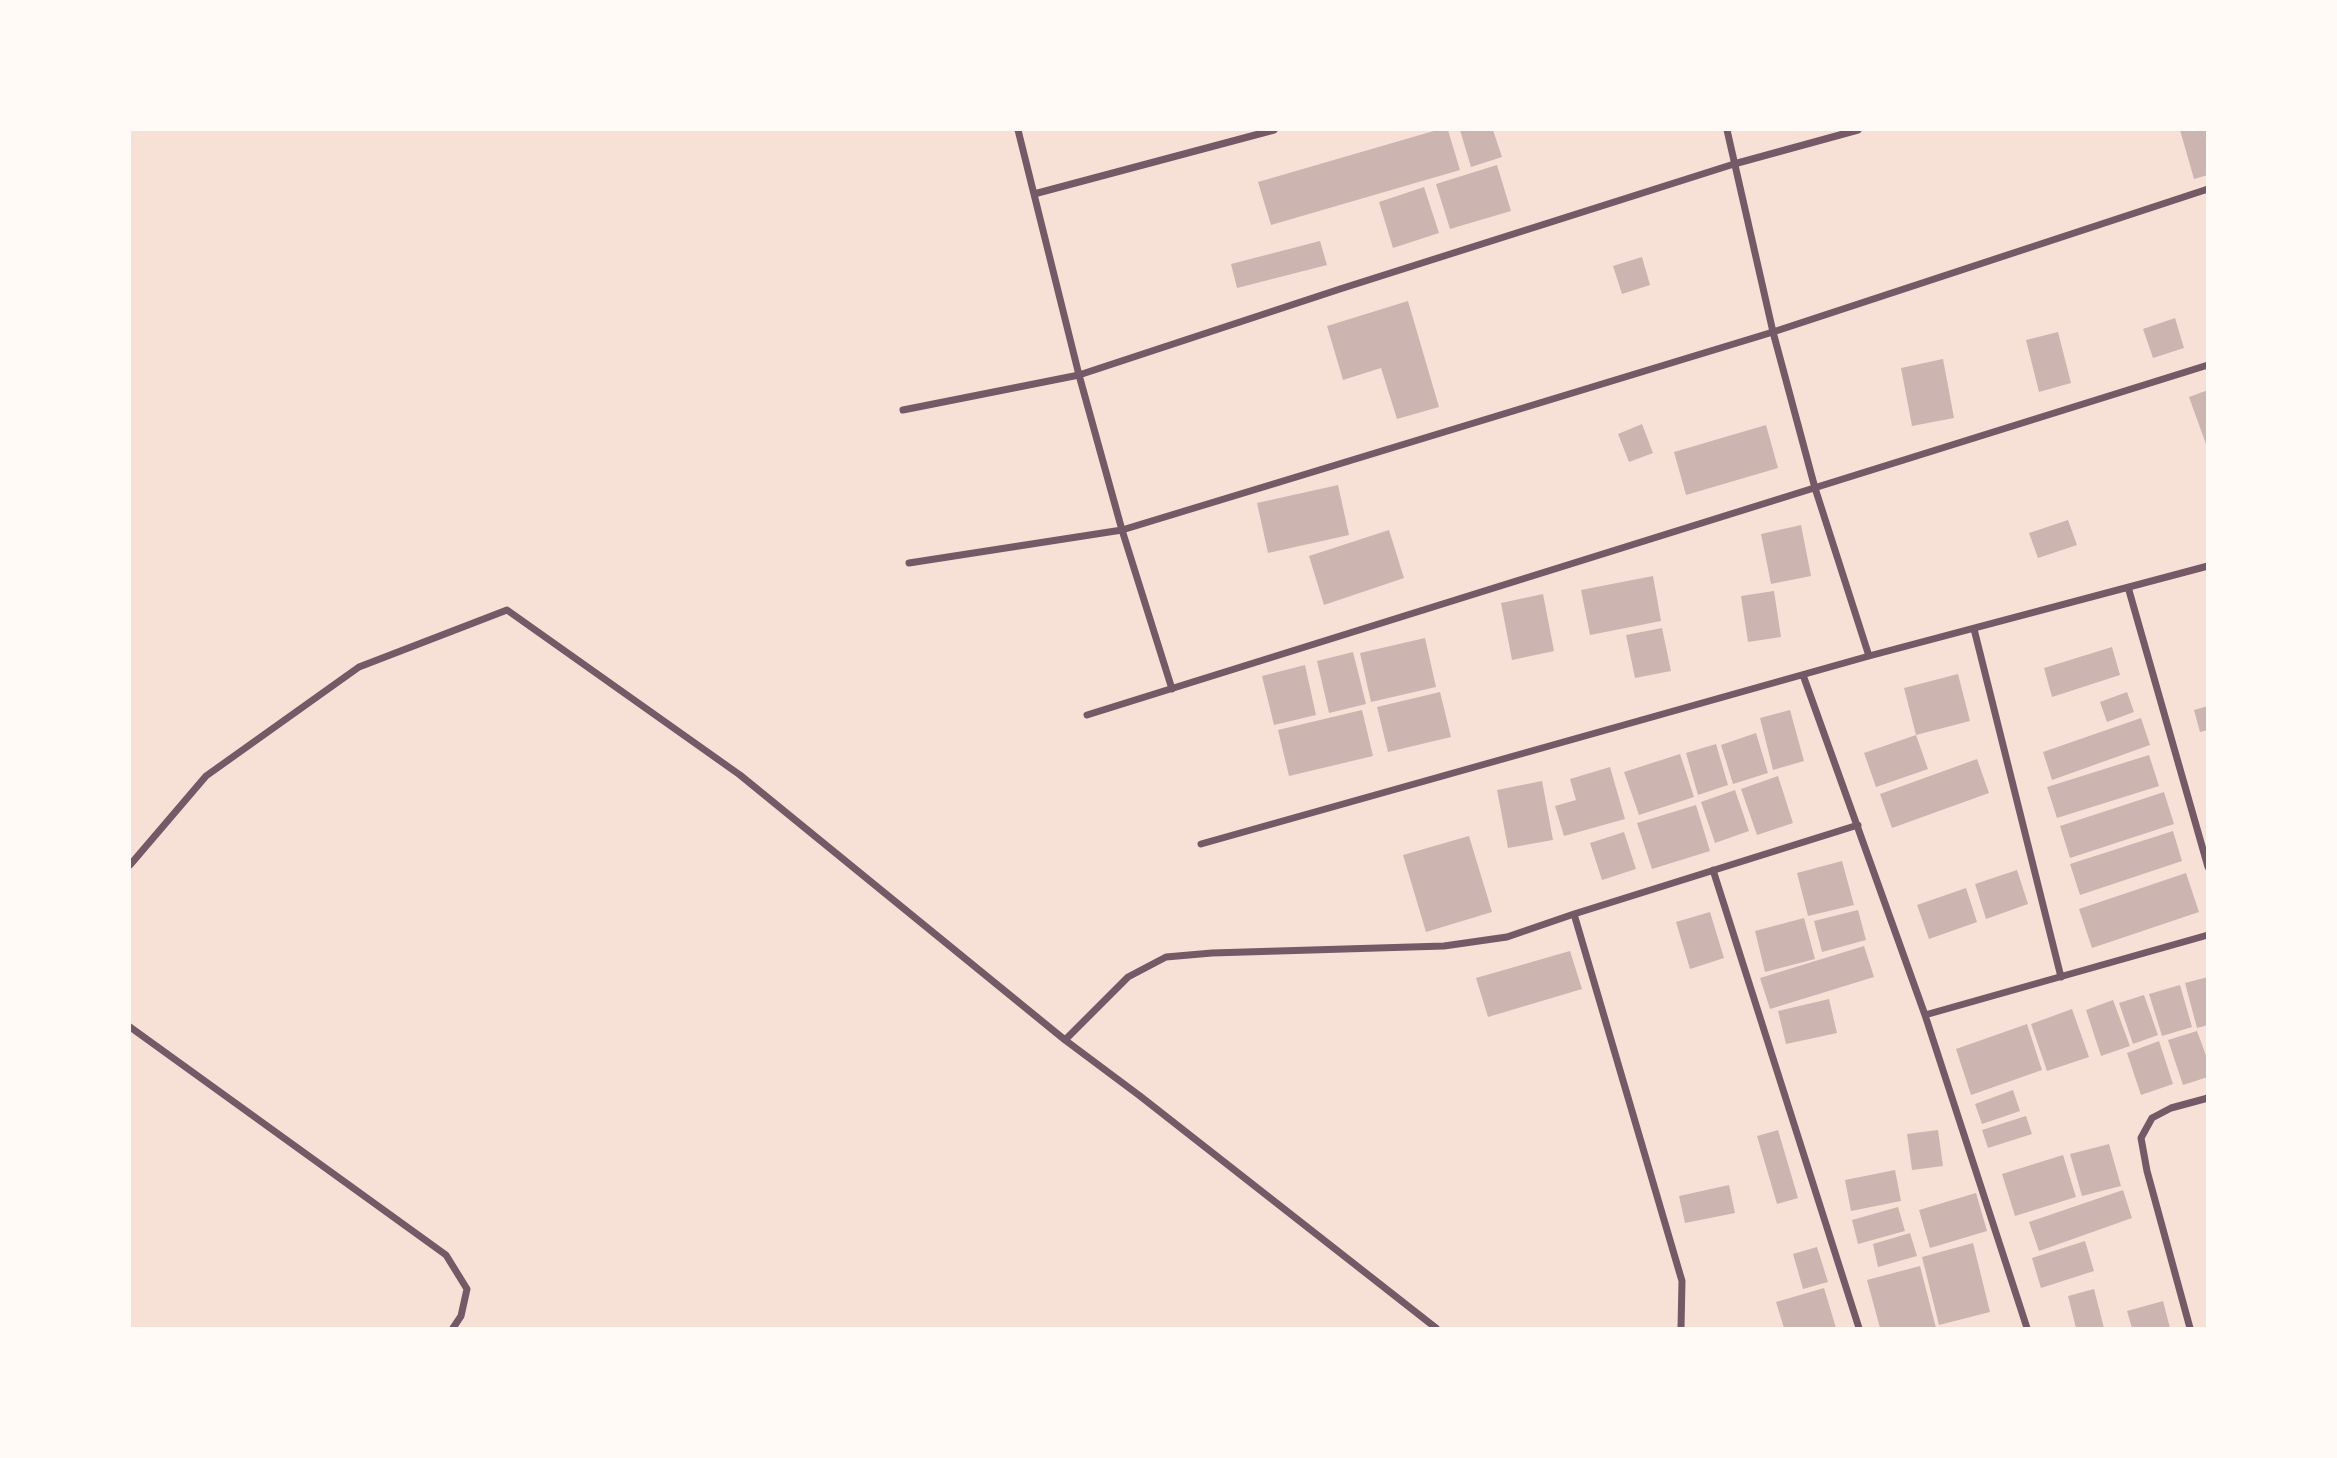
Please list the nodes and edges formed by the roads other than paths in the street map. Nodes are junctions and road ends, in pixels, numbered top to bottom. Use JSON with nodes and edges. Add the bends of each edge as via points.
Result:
{"nodes":[{"id":1,"x":1018,"y":130,"type":"edge"},
{"id":2,"x":1274,"y":130,"type":"edge"},
{"id":3,"x":1727,"y":130,"type":"edge"},
{"id":4,"x":1858,"y":130,"type":"edge"},
{"id":5,"x":1734,"y":164,"type":"junction"},
{"id":6,"x":2207,"y":190,"type":"edge"},
{"id":7,"x":1034,"y":194,"type":"junction"},
{"id":8,"x":1773,"y":332,"type":"junction"},
{"id":9,"x":2207,"y":365,"type":"edge"},
{"id":10,"x":1079,"y":375,"type":"junction"},
{"id":11,"x":902,"y":410,"type":"dead end"},
{"id":12,"x":1815,"y":488,"type":"junction"},
{"id":13,"x":1122,"y":530,"type":"junction"},
{"id":14,"x":909,"y":563,"type":"dead end"},
{"id":15,"x":2207,"y":566,"type":"edge"},
{"id":16,"x":2128,"y":587,"type":"junction"},
{"id":17,"x":1974,"y":629,"type":"junction"},
{"id":18,"x":1869,"y":656,"type":"junction"},
{"id":19,"x":1803,"y":675,"type":"junction"},
{"id":20,"x":1172,"y":689,"type":"junction"},
{"id":21,"x":1087,"y":715,"type":"dead end"},
{"id":22,"x":1858,"y":825,"type":"junction"},
{"id":23,"x":1201,"y":844,"type":"dead end"},
{"id":24,"x":130,"y":864,"type":"edge"},
{"id":25,"x":2207,"y":867,"type":"edge"},
{"id":26,"x":1713,"y":870,"type":"junction"},
{"id":27,"x":1574,"y":914,"type":"junction"},
{"id":28,"x":2207,"y":935,"type":"edge"},
{"id":29,"x":2061,"y":977,"type":"junction"},
{"id":30,"x":1925,"y":1014,"type":"junction"},
{"id":31,"x":130,"y":1027,"type":"edge"},
{"id":32,"x":1065,"y":1040,"type":"junction"},
{"id":33,"x":2207,"y":1098,"type":"edge"},
{"id":34,"x":453,"y":1328,"type":"edge"},
{"id":35,"x":1436,"y":1328,"type":"edge"},
{"id":36,"x":1681,"y":1328,"type":"edge"},
{"id":37,"x":1858,"y":1328,"type":"edge"},
{"id":38,"x":2027,"y":1328,"type":"edge"},
{"id":39,"x":2190,"y":1328,"type":"edge"}],
"edges":[{"from":1,"to":7,"type":"street"},
{"from":2,"to":7,"type":"street"},
{"from":3,"to":5,"type":"street"},
{"from":4,"to":5,"type":"street"},
{"from":5,"to":8,"type":"street"},
{"from":5,"to":10,"type":"street"},
{"from":6,"to":8,"type":"street"},
{"from":7,"to":10,"type":"street"},
{"from":8,"to":12,"type":"street"},
{"from":8,"to":13,"type":"street"},
{"from":9,"to":12,"type":"street"},
{"from":10,"to":11,"type":"street"},
{"from":10,"to":13,"type":"street"},
{"from":12,"to":18,"type":"street"},
{"from":12,"to":20,"type":"street"},
{"from":13,"to":14,"type":"street"},
{"from":13,"to":20,"type":"street"},
{"from":15,"to":16,"type":"street"},
{"from":16,"to":17,"type":"street"},
{"from":16,"to":25,"type":"street"},
{"from":17,"to":18,"type":"street"},
{"from":17,"to":29,"type":"street"},
{"from":18,"to":19,"type":"street"},
{"from":19,"to":22,"type":"street"},
{"from":19,"to":23,"type":"street"},
{"from":20,"to":21,"type":"street"},
{"from":22,"to":26,"type":"street"},
{"from":22,"to":30,"type":"street"},
{"from":24,"to":32,"type":"street","via":[[206,776],[359,667],[507,610],[740,775]]},
{"from":26,"to":27,"type":"street"},
{"from":26,"to":37,"type":"street"},
{"from":27,"to":32,"type":"street","via":[[1507,937],[1444,946],[1166,957],[1128,977]]},
{"from":27,"to":36,"type":"street","via":[[1682,1280]]},
{"from":28,"to":29,"type":"street"},
{"from":29,"to":30,"type":"street"},
{"from":30,"to":38,"type":"street"},
{"from":31,"to":34,"type":"street","via":[[446,1255],[467,1289]]},
{"from":32,"to":35,"type":"street"},
{"from":33,"to":39,"type":"street","via":[[2152,1118],[2141,1138]]}]}
